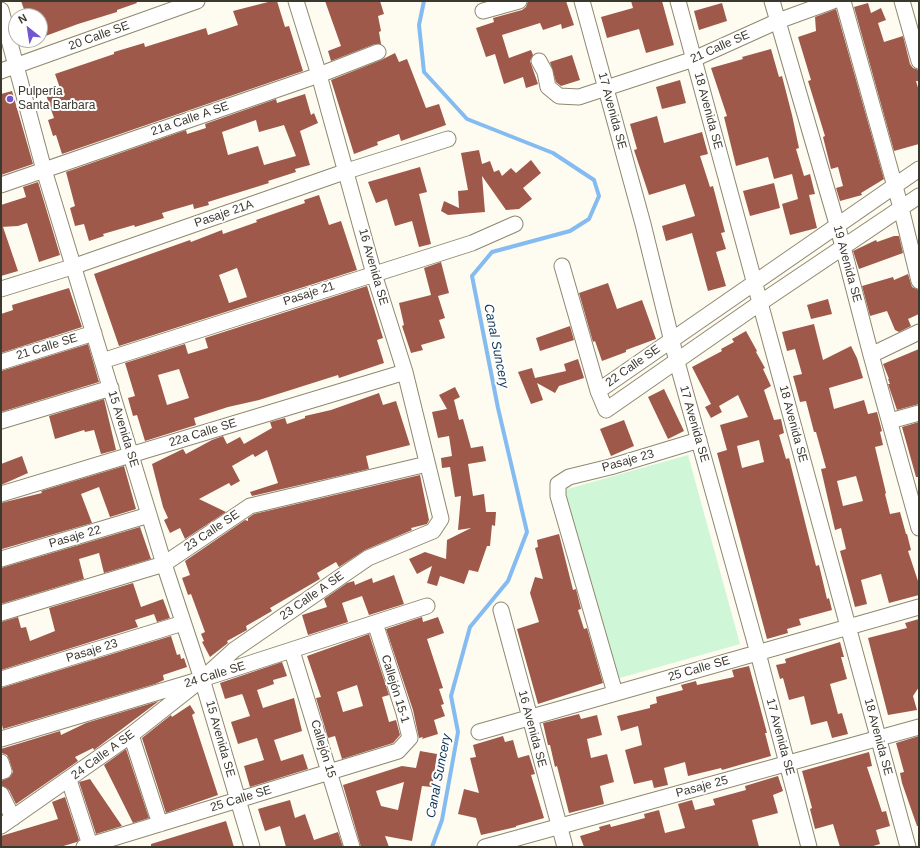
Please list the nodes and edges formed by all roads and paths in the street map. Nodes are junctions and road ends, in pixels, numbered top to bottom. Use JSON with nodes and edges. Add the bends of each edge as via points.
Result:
{"nodes":[{"id":1,"x":197,"y":1,"type":"edge"},
{"id":2,"x":296,"y":1,"type":"edge"},
{"id":3,"x":519,"y":1,"type":"edge"},
{"id":4,"x":582,"y":1,"type":"edge"},
{"id":5,"x":678,"y":1,"type":"edge"},
{"id":6,"x":772,"y":1,"type":"edge"},
{"id":7,"x":833,"y":1,"type":"edge"},
{"id":8,"x":843,"y":1,"type":"edge"},
{"id":9,"x":902,"y":1,"type":"edge"},
{"id":10,"x":1,"y":10,"type":"edge"},
{"id":11,"x":483,"y":11,"type":"dead end"},
{"id":12,"x":778,"y":21,"type":"junction"},
{"id":13,"x":378,"y":52,"type":"dead end"},
{"id":14,"x":694,"y":59,"type":"junction"},
{"id":15,"x":919,"y":61,"type":"edge"},
{"id":16,"x":539,"y":62,"type":"dead end"},
{"id":17,"x":16,"y":66,"type":"junction"},
{"id":18,"x":1,"y":71,"type":"edge"},
{"id":19,"x":319,"y":75,"type":"junction"},
{"id":20,"x":606,"y":89,"type":"junction"},
{"id":21,"x":448,"y":139,"type":"dead end"},
{"id":22,"x":919,"y":169,"type":"edge"},
{"id":23,"x":44,"y":170,"type":"junction"},
{"id":24,"x":347,"y":171,"type":"junction"},
{"id":25,"x":1,"y":185,"type":"edge"},
{"id":26,"x":894,"y":186,"type":"junction"},
{"id":27,"x":919,"y":196,"type":"edge"},
{"id":28,"x":901,"y":208,"type":"junction"},
{"id":29,"x":515,"y":224,"type":"dead end"},
{"id":30,"x":837,"y":224,"type":"junction"},
{"id":31,"x":842,"y":246,"type":"junction"},
{"id":32,"x":75,"y":266,"type":"junction"},
{"id":33,"x":562,"y":266,"type":"dead end"},
{"id":34,"x":374,"y":274,"type":"junction"},
{"id":35,"x":919,"y":281,"type":"edge"},
{"id":36,"x":754,"y":282,"type":"junction"},
{"id":37,"x":1,"y":289,"type":"edge"},
{"id":38,"x":760,"y":303,"type":"junction"},
{"id":39,"x":919,"y":332,"type":"edge"},
{"id":40,"x":94,"y":333,"type":"junction"},
{"id":41,"x":671,"y":339,"type":"junction"},
{"id":42,"x":871,"y":355,"type":"junction"},
{"id":43,"x":102,"y":361,"type":"junction"},
{"id":44,"x":1,"y":362,"type":"edge"},
{"id":45,"x":677,"y":362,"type":"junction"},
{"id":46,"x":405,"y":372,"type":"junction"},
{"id":47,"x":111,"y":388,"type":"junction"},
{"id":48,"x":598,"y":391,"type":"junction"},
{"id":49,"x":919,"y":413,"type":"edge"},
{"id":50,"x":1,"y":421,"type":"edge"},
{"id":51,"x":890,"y":421,"type":"junction"},
{"id":52,"x":699,"y":440,"type":"junction"},
{"id":53,"x":131,"y":455,"type":"junction"},
{"id":54,"x":427,"y":464,"type":"junction"},
{"id":55,"x":1,"y":494,"type":"edge"},
{"id":56,"x":917,"y":508,"type":"edge"},
{"id":57,"x":149,"y":515,"type":"junction"},
{"id":58,"x":919,"y":528,"type":"edge"},
{"id":59,"x":433,"y":531,"type":"joint"},
{"id":60,"x":1,"y":559,"type":"edge"},
{"id":61,"x":164,"y":564,"type":"junction"},
{"id":62,"x":427,"y":606,"type":"dead end"},
{"id":63,"x":919,"y":607,"type":"edge"},
{"id":64,"x":501,"y":610,"type":"dead end"},
{"id":65,"x":1,"y":613,"type":"edge"},
{"id":66,"x":183,"y":623,"type":"junction"},
{"id":67,"x":375,"y":623,"type":"junction"},
{"id":68,"x":849,"y":627,"type":"junction"},
{"id":69,"x":292,"y":651,"type":"junction"},
{"id":70,"x":758,"y":653,"type":"junction"},
{"id":71,"x":1,"y":679,"type":"edge"},
{"id":72,"x":202,"y":679,"type":"junction"},
{"id":73,"x":614,"y":693,"type":"junction"},
{"id":74,"x":528,"y":717,"type":"junction"},
{"id":75,"x":919,"y":727,"type":"edge"},
{"id":76,"x":480,"y":732,"type":"dead end"},
{"id":77,"x":131,"y":736,"type":"junction"},
{"id":78,"x":879,"y":738,"type":"junction"},
{"id":79,"x":1,"y":739,"type":"edge"},
{"id":80,"x":398,"y":751,"type":"joint"},
{"id":81,"x":1,"y":762,"type":"edge"},
{"id":82,"x":787,"y":764,"type":"junction"},
{"id":83,"x":1,"y":772,"type":"edge"},
{"id":84,"x":330,"y":772,"type":"junction"},
{"id":85,"x":68,"y":780,"type":"junction"},
{"id":86,"x":1,"y":794,"type":"edge"},
{"id":87,"x":238,"y":800,"type":"junction"},
{"id":88,"x":7,"y":822,"type":"edge"},
{"id":89,"x":160,"y":824,"type":"junction"},
{"id":90,"x":559,"y":826,"type":"junction"},
{"id":91,"x":87,"y":846,"type":"edge"},
{"id":92,"x":252,"y":847,"type":"edge"},
{"id":93,"x":352,"y":847,"type":"edge"},
{"id":94,"x":485,"y":847,"type":"edge"},
{"id":95,"x":565,"y":847,"type":"edge"},
{"id":96,"x":809,"y":847,"type":"edge"},
{"id":97,"x":908,"y":847,"type":"edge"}],
"edges":[{"from":1,"to":17,"type":"street","name":"20 Calle SE"},
{"from":2,"to":19,"type":"street","name":"16 Avenida SE"},
{"from":3,"to":11,"type":"street"},
{"from":4,"to":20,"type":"street","name":"17 Avenida SE"},
{"from":5,"to":14,"type":"street","name":"18 Avenida SE"},
{"from":6,"to":12,"type":"street","name":"19 Avenida SE"},
{"from":7,"to":12,"type":"street","name":"21 Calle SE"},
{"from":8,"to":26,"type":"street"},
{"from":9,"to":15,"type":"street"},
{"from":10,"to":17,"type":"street","name":"15 Avenida SE"},
{"from":12,"to":14,"type":"street","name":"21 Calle SE"},
{"from":12,"to":30,"type":"street","name":"19 Avenida SE"},
{"from":13,"to":19,"type":"street","name":"21a Calle A SE"},
{"from":14,"to":20,"type":"street","name":"21 Calle SE"},
{"from":14,"to":36,"type":"street","name":"18 Avenida SE"},
{"from":16,"to":20,"type":"street","name":"21 Calle SE","via":[[545,72],[548,87],[559,96],[579,97]]},
{"from":17,"to":18,"type":"street","name":"20 Calle SE"},
{"from":17,"to":23,"type":"street","name":"15 Avenida SE"},
{"from":19,"to":23,"type":"street","name":"21a Calle A SE"},
{"from":19,"to":24,"type":"street","name":"16 Avenida SE"},
{"from":20,"to":41,"type":"street","name":"17 Avenida SE"},
{"from":21,"to":24,"type":"street","name":"Pasaje 21A"},
{"from":22,"to":26,"type":"street","name":"22 Calle SE"},
{"from":23,"to":25,"type":"street","name":"21a Calle A SE"},
{"from":23,"to":32,"type":"street","name":"15 Avenida SE"},
{"from":24,"to":32,"type":"street","name":"Pasaje 21A"},
{"from":24,"to":34,"type":"street","name":"16 Avenida SE"},
{"from":26,"to":28,"type":"street"},
{"from":26,"to":30,"type":"street","name":"22 Calle SE"},
{"from":27,"to":28,"type":"street","name":"22 Calle SE"},
{"from":28,"to":31,"type":"street","name":"22 Calle SE"},
{"from":28,"to":35,"type":"street"},
{"from":29,"to":34,"type":"street","name":"Pasaje 21","via":[[472,243]]},
{"from":30,"to":31,"type":"street","name":"19 Avenida SE"},
{"from":30,"to":36,"type":"street","name":"22 Calle SE"},
{"from":31,"to":38,"type":"street","name":"22 Calle SE"},
{"from":31,"to":42,"type":"street","name":"19 Avenida SE"},
{"from":32,"to":37,"type":"street","name":"Pasaje 21A"},
{"from":32,"to":40,"type":"street","name":"15 Avenida SE"},
{"from":33,"to":48,"type":"street"},
{"from":34,"to":43,"type":"street","name":"Pasaje 21"},
{"from":34,"to":46,"type":"street","name":"16 Avenida SE"},
{"from":36,"to":38,"type":"street","name":"18 Avenida SE"},
{"from":36,"to":41,"type":"street","name":"22 Calle SE"},
{"from":38,"to":45,"type":"street","name":"22 Calle SE"},
{"from":38,"to":68,"type":"street","name":"18 Avenida SE"},
{"from":39,"to":42,"type":"street"},
{"from":40,"to":43,"type":"street","name":"15 Avenida SE"},
{"from":40,"to":44,"type":"street","name":"21 Calle SE"},
{"from":41,"to":45,"type":"street","name":"17 Avenida SE"},
{"from":41,"to":48,"type":"street","name":"22 Calle SE"},
{"from":42,"to":51,"type":"street","name":"19 Avenida SE"},
{"from":43,"to":47,"type":"street","name":"15 Avenida SE"},
{"from":45,"to":48,"type":"street","name":"22 Calle SE","via":[[606,410]]},
{"from":45,"to":52,"type":"street","name":"17 Avenida SE"},
{"from":46,"to":53,"type":"street","name":"22a Calle SE"},
{"from":46,"to":54,"type":"street","name":"16 Avenida SE"},
{"from":47,"to":50,"type":"street"},
{"from":47,"to":53,"type":"street","name":"15 Avenida SE"},
{"from":49,"to":51,"type":"street"},
{"from":51,"to":56,"type":"street","name":"19 Avenida SE"},
{"from":52,"to":70,"type":"street","name":"17 Avenida SE"},
{"from":52,"to":73,"type":"street","name":"Pasaje 23","via":[[570,477],[558,484],[558,496]]},
{"from":53,"to":55,"type":"street","name":"22a Calle SE"},
{"from":53,"to":57,"type":"street","name":"15 Avenida SE"},
{"from":54,"to":59,"type":"street","name":"16 Avenida SE","via":[[441,519]]},
{"from":54,"to":61,"type":"street","name":"23 Calle SE","via":[[250,506]]},
{"from":56,"to":58,"type":"street","name":"19 Avenida SE"},
{"from":57,"to":60,"type":"street","name":"Pasaje 22"},
{"from":57,"to":61,"type":"street","name":"15 Avenida SE"},
{"from":59,"to":72,"type":"street","name":"23 Calle A SE","via":[[368,558],[234,650]]},
{"from":61,"to":65,"type":"street","name":"23 Calle SE"},
{"from":61,"to":66,"type":"street","name":"15 Avenida SE"},
{"from":62,"to":67,"type":"street","name":"24 Calle SE"},
{"from":63,"to":68,"type":"street","name":"25 Calle SE"},
{"from":64,"to":74,"type":"street","name":"16 Avenida SE"},
{"from":66,"to":71,"type":"street","name":"Pasaje 23"},
{"from":66,"to":72,"type":"street","name":"15 Avenida SE"},
{"from":67,"to":69,"type":"street","name":"24 Calle SE"},
{"from":67,"to":80,"type":"street","name":"Callejón 15-1","via":[[410,738]]},
{"from":68,"to":70,"type":"street","name":"25 Calle SE"},
{"from":68,"to":78,"type":"street","name":"18 Avenida SE"},
{"from":69,"to":72,"type":"street","name":"24 Calle SE"},
{"from":69,"to":84,"type":"street","name":"Callejón 15"},
{"from":70,"to":73,"type":"street","name":"25 Calle SE"},
{"from":70,"to":82,"type":"street","name":"17 Avenida SE"},
{"from":72,"to":77,"type":"street","name":"24 Calle A SE"},
{"from":72,"to":79,"type":"street","name":"24 Calle SE"},
{"from":72,"to":87,"type":"street","name":"15 Avenida SE"},
{"from":73,"to":74,"type":"street","name":"25 Calle SE"},
{"from":74,"to":76,"type":"street","name":"25 Calle SE"},
{"from":74,"to":90,"type":"street","name":"16 Avenida SE"},
{"from":75,"to":78,"type":"street","name":"Pasaje 25"},
{"from":77,"to":85,"type":"street","name":"24 Calle A SE"},
{"from":77,"to":89,"type":"street"},
{"from":78,"to":82,"type":"street","name":"Pasaje 25"},
{"from":78,"to":97,"type":"street","name":"18 Avenida SE"},
{"from":80,"to":84,"type":"street","name":"25 Calle SE"},
{"from":81,"to":83,"type":"street","via":[[4,771]]},
{"from":82,"to":90,"type":"street","name":"Pasaje 25"},
{"from":82,"to":96,"type":"street","name":"17 Avenida SE"},
{"from":84,"to":87,"type":"street","name":"25 Calle SE"},
{"from":84,"to":93,"type":"street","name":"Callejón 15"},
{"from":85,"to":88,"type":"street","name":"24 Calle A SE"},
{"from":85,"to":91,"type":"street"},
{"from":86,"to":88,"type":"street"},
{"from":87,"to":89,"type":"street","name":"25 Calle SE"},
{"from":87,"to":92,"type":"street","name":"15 Avenida SE"},
{"from":89,"to":91,"type":"street","name":"25 Calle SE"},
{"from":90,"to":94,"type":"street","name":"Pasaje 25"},
{"from":90,"to":95,"type":"street","name":"16 Avenida SE"}]}
